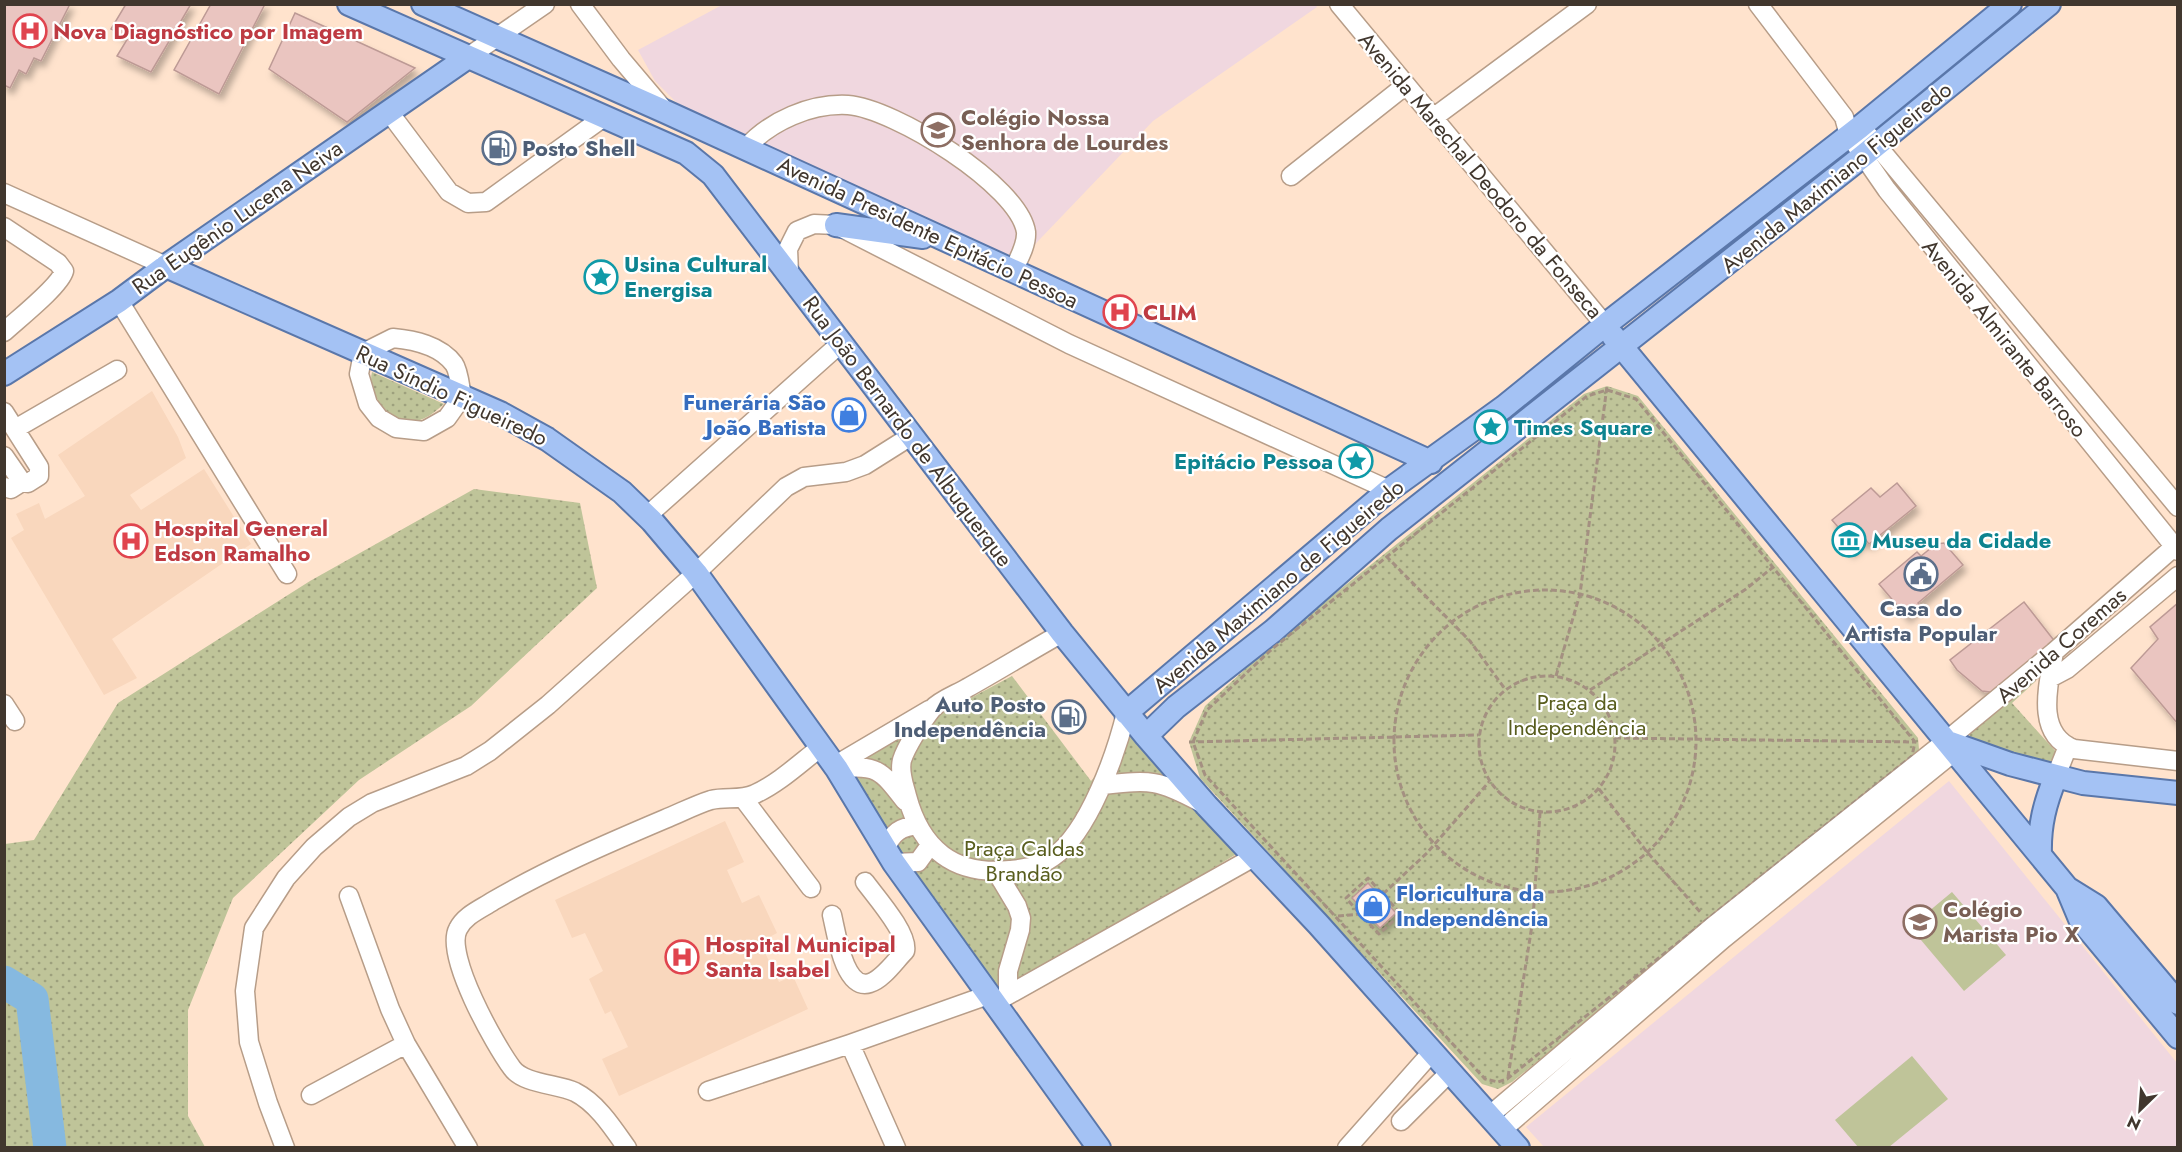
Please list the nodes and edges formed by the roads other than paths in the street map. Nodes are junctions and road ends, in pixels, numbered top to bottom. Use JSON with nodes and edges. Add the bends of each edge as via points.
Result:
{"nodes":[{"id":1,"x":349,"y":4,"type":"edge"},
{"id":2,"x":423,"y":4,"type":"edge"},
{"id":3,"x":545,"y":4,"type":"edge"},
{"id":4,"x":580,"y":4,"type":"edge"},
{"id":5,"x":1339,"y":4,"type":"edge"},
{"id":6,"x":1587,"y":4,"type":"edge"},
{"id":7,"x":1758,"y":4,"type":"edge"},
{"id":8,"x":2010,"y":4,"type":"edge"},
{"id":9,"x":2049,"y":4,"type":"edge"},
{"id":10,"x":497,"y":38,"type":"junction"},
{"id":11,"x":468,"y":57,"type":"junction"},
{"id":12,"x":1406,"y":85,"type":"junction"},
{"id":13,"x":388,"y":112,"type":"junction"},
{"id":14,"x":666,"y":112,"type":"junction"},
{"id":15,"x":604,"y":117,"type":"junction"},
{"id":16,"x":1433,"y":118,"type":"junction"},
{"id":17,"x":1851,"y":127,"type":"junction"},
{"id":18,"x":746,"y":148,"type":"junction"},
{"id":19,"x":1870,"y":150,"type":"junction"},
{"id":20,"x":1291,"y":176,"type":"dead end"},
{"id":21,"x":5,"y":194,"type":"edge"},
{"id":22,"x":836,"y":225,"type":"junction"},
{"id":23,"x":4,"y":226,"type":"edge"},
{"id":24,"x":948,"y":241,"type":"junction"},
{"id":25,"x":166,"y":266,"type":"junction"},
{"id":26,"x":1013,"y":271,"type":"junction"},
{"id":27,"x":789,"y":273,"type":"junction"},
{"id":28,"x":119,"y":301,"type":"junction"},
{"id":29,"x":1605,"y":325,"type":"junction"},
{"id":30,"x":4,"y":332,"type":"edge"},
{"id":31,"x":841,"y":343,"type":"junction"},
{"id":32,"x":1622,"y":347,"type":"junction"},
{"id":33,"x":363,"y":353,"type":"junction"},
{"id":34,"x":117,"y":370,"type":"dead end"},
{"id":35,"x":4,"y":374,"type":"edge"},
{"id":36,"x":462,"y":396,"type":"junction"},
{"id":37,"x":4,"y":412,"type":"edge"},
{"id":38,"x":15,"y":429,"type":"junction"},
{"id":39,"x":911,"y":436,"type":"junction"},
{"id":40,"x":4,"y":456,"type":"edge"},
{"id":41,"x":1431,"y":462,"type":"junction"},
{"id":42,"x":13,"y":485,"type":"edge"},
{"id":43,"x":1389,"y":490,"type":"junction"},
{"id":44,"x":2178,"y":507,"type":"edge"},
{"id":45,"x":653,"y":512,"type":"junction"},
{"id":46,"x":2176,"y":549,"type":"edge"},
{"id":47,"x":696,"y":573,"type":"junction"},
{"id":48,"x":287,"y":574,"type":"dead end"},
{"id":49,"x":2178,"y":576,"type":"edge"},
{"id":50,"x":1062,"y":633,"type":"junction"},
{"id":51,"x":2054,"y":652,"type":"junction"},
{"id":52,"x":2050,"y":678,"type":"junction"},
{"id":53,"x":4,"y":704,"type":"edge"},
{"id":54,"x":933,"y":708,"type":"junction"},
{"id":55,"x":1126,"y":713,"type":"junction"},
{"id":56,"x":15,"y":721,"type":"dead end"},
{"id":57,"x":1146,"y":736,"type":"junction"},
{"id":58,"x":821,"y":747,"type":"junction"},
{"id":59,"x":1950,"y":747,"type":"junction"},
{"id":60,"x":2068,"y":747,"type":"junction"},
{"id":61,"x":2178,"y":761,"type":"edge"},
{"id":62,"x":836,"y":767,"type":"junction"},
{"id":63,"x":2056,"y":776,"type":"junction"},
{"id":64,"x":1103,"y":785,"type":"junction"},
{"id":65,"x":2178,"y":794,"type":"edge"},
{"id":66,"x":742,"y":798,"type":"junction"},
{"id":67,"x":1207,"y":806,"type":"junction"},
{"id":68,"x":910,"y":807,"type":"junction"},
{"id":69,"x":918,"y":825,"type":"junction"},
{"id":70,"x":931,"y":844,"type":"junction"},
{"id":71,"x":2040,"y":855,"type":"junction"},
{"id":72,"x":890,"y":856,"type":"junction"},
{"id":73,"x":1254,"y":857,"type":"junction"},
{"id":74,"x":996,"y":871,"type":"junction"},
{"id":75,"x":865,"y":882,"type":"dead end"},
{"id":76,"x":810,"y":888,"type":"dead end"},
{"id":77,"x":2067,"y":888,"type":"junction"},
{"id":78,"x":349,"y":896,"type":"dead end"},
{"id":79,"x":832,"y":915,"type":"dead end"},
{"id":80,"x":997,"y":997,"type":"junction"},
{"id":81,"x":2178,"y":1004,"type":"edge"},
{"id":82,"x":2178,"y":1037,"type":"edge"},
{"id":83,"x":406,"y":1044,"type":"junction"},
{"id":84,"x":850,"y":1044,"type":"junction"},
{"id":85,"x":1432,"y":1052,"type":"junction"},
{"id":86,"x":1450,"y":1072,"type":"junction"},
{"id":87,"x":708,"y":1091,"type":"dead end"},
{"id":88,"x":312,"y":1095,"type":"dead end"},
{"id":89,"x":1401,"y":1121,"type":"dead end"},
{"id":90,"x":1495,"y":1123,"type":"junction"},
{"id":91,"x":285,"y":1148,"type":"edge"},
{"id":92,"x":468,"y":1148,"type":"edge"},
{"id":93,"x":627,"y":1148,"type":"edge"},
{"id":94,"x":896,"y":1148,"type":"edge"},
{"id":95,"x":1099,"y":1148,"type":"edge"},
{"id":96,"x":1347,"y":1148,"type":"edge"},
{"id":97,"x":1518,"y":1148,"type":"edge"}],
"edges":[{"from":1,"to":11,"type":"main road"},
{"from":2,"to":10,"type":"main road","name":"Avenida Presidente Epitácio Pessoa"},
{"from":3,"to":10,"type":"street"},
{"from":4,"to":14,"type":"street"},
{"from":5,"to":12,"type":"street","name":"Avenida Marechal Deodoro da Fonseca"},
{"from":6,"to":16,"type":"street"},
{"from":7,"to":17,"type":"street","name":"Avenida Almirante Barroso"},
{"from":8,"to":17,"type":"main road","name":"Avenida Maximiano Figueiredo"},
{"from":9,"to":19,"type":"main road","name":"Avenida Maximiano Figueiredo"},
{"from":10,"to":11,"type":"street"},
{"from":10,"to":14,"type":"main road","name":"Avenida Presidente Epitácio Pessoa"},
{"from":11,"to":13,"type":"main road","name":"Rua Eugênio Lucena Neiva"},
{"from":11,"to":15,"type":"main road"},
{"from":12,"to":16,"type":"street","name":"Avenida Marechal Deodoro da Fonseca"},
{"from":12,"to":20,"type":"street"},
{"from":13,"to":15,"type":"street","via":[[449,192],[468,203],[486,202]]},
{"from":13,"to":25,"type":"main road","name":"Rua Eugênio Lucena Neiva"},
{"from":14,"to":18,"type":"main road","name":"Avenida Presidente Epitácio Pessoa"},
{"from":15,"to":27,"type":"main road","name":"Rua João Bernardo de Albuquerque","via":[[686,153],[713,175]]},
{"from":16,"to":29,"type":"street","name":"Avenida Marechal Deodoro da Fonseca"},
{"from":17,"to":19,"type":"street","name":"Avenida Almirante Barroso"},
{"from":17,"to":29,"type":"main road","name":"Avenida Maximiano Figueiredo"},
{"from":18,"to":24,"type":"main road","name":"Avenida Presidente Epitácio Pessoa"},
{"from":18,"to":26,"type":"street","via":[[773,125],[826,106],[849,105],[915,129],[971,166],[1014,207],[1026,232]]},
{"from":19,"to":32,"type":"main road","name":"Avenida Maximiano Figueiredo"},
{"from":19,"to":44,"type":"street","name":"Avenida Almirante Barroso"},
{"from":19,"to":46,"type":"street","name":"Avenida Almirante Barroso","via":[[1887,190]]},
{"from":21,"to":25,"type":"street"},
{"from":22,"to":24,"type":"main road"},
{"from":22,"to":27,"type":"street","name":"Avenida Presidente Epitácio Pessoa","via":[[814,224],[797,231],[788,249]]},
{"from":22,"to":43,"type":"street","name":"Avenida Presidente Epitácio Pessoa","via":[[1069,344]]},
{"from":23,"to":30,"type":"street","via":[[64,271],[58,282]]},
{"from":24,"to":26,"type":"main road","name":"Avenida Presidente Epitácio Pessoa"},
{"from":25,"to":28,"type":"main road","name":"Rua Eugênio Lucena Neiva"},
{"from":25,"to":33,"type":"main road","name":"Rua Síndio Figueiredo"},
{"from":26,"to":41,"type":"main road","name":"Avenida Presidente Epitácio Pessoa"},
{"from":27,"to":31,"type":"main road","name":"Rua João Bernardo de Albuquerque"},
{"from":28,"to":35,"type":"main road","name":"Rua Eugênio Lucena Neiva"},
{"from":28,"to":48,"type":"street"},
{"from":29,"to":32,"type":"main road","name":"Avenida Marechal Deodoro da Fonseca"},
{"from":29,"to":41,"type":"main road"},
{"from":31,"to":39,"type":"main road","name":"Rua João Bernardo de Albuquerque"},
{"from":31,"to":45,"type":"street"},
{"from":32,"to":57,"type":"main road","via":[[1389,529]]},
{"from":32,"to":59,"type":"main road"},
{"from":33,"to":36,"type":"main road","name":"Rua Síndio Figueiredo"},
{"from":33,"to":36,"type":"street","via":[[393,338],[416,340],[454,365]]},
{"from":33,"to":36,"type":"street","via":[[359,374],[368,404],[379,418],[396,428],[424,431],[447,418]]},
{"from":34,"to":38,"type":"street"},
{"from":36,"to":45,"type":"main road","name":"Rua Síndio Figueiredo","via":[[547,439]]},
{"from":37,"to":38,"type":"street"},
{"from":38,"to":42,"type":"street","via":[[40,470],[38,477],[28,483]]},
{"from":39,"to":47,"type":"street","via":[[865,465],[846,472],[804,477],[786,487]]},
{"from":39,"to":50,"type":"main road","name":"Rua João Bernardo de Albuquerque"},
{"from":40,"to":42,"type":"street"},
{"from":41,"to":43,"type":"main road","name":"Avenida Maximiano de Figueiredo"},
{"from":43,"to":55,"type":"main road","name":"Avenida Maximiano de Figueiredo"},
{"from":45,"to":47,"type":"main road","name":"Rua Síndio Figueiredo"},
{"from":46,"to":51,"type":"street","name":"Avenida Coremas"},
{"from":47,"to":58,"type":"main road","name":"Rua Síndio Figueiredo"},
{"from":47,"to":91,"type":"street","via":[[548,705],[490,751],[466,766],[357,812],[314,847],[286,878],[254,928],[245,991],[249,1042]]},
{"from":49,"to":52,"type":"street","name":"Avenida Coremas","via":[[2067,669]]},
{"from":50,"to":54,"type":"street"},
{"from":50,"to":55,"type":"main road","name":"Rua João Bernardo de Albuquerque"},
{"from":51,"to":52,"type":"street"},
{"from":51,"to":59,"type":"street","name":"Avenida Coremas"},
{"from":52,"to":60,"type":"street","via":[[2047,716],[2055,735]]},
{"from":53,"to":56,"type":"street"},
{"from":54,"to":62,"type":"street"},
{"from":54,"to":68,"type":"street","via":[[902,760]]},
{"from":55,"to":57,"type":"main road"},
{"from":55,"to":64,"type":"street"},
{"from":57,"to":67,"type":"main road"},
{"from":58,"to":62,"type":"main road","name":"Rua Síndio Figueiredo"},
{"from":58,"to":66,"type":"street","via":[[767,788]]},
{"from":59,"to":63,"type":"main road"},
{"from":59,"to":71,"type":"main road"},
{"from":59,"to":90,"type":"street","via":[[1723,939]]},
{"from":59,"to":90,"type":"street","via":[[1710,923]]},
{"from":60,"to":61,"type":"street"},
{"from":60,"to":63,"type":"street"},
{"from":62,"to":68,"type":"street","via":[[875,770]]},
{"from":62,"to":72,"type":"main road"},
{"from":63,"to":65,"type":"main road"},
{"from":63,"to":71,"type":"main road","via":[[2041,817]]},
{"from":64,"to":67,"type":"street","via":[[1162,783]]},
{"from":64,"to":74,"type":"street","via":[[1070,840],[1055,856],[1037,866]]},
{"from":66,"to":76,"type":"street"},
{"from":66,"to":93,"type":"street","via":[[713,800],[594,849],[509,892],[468,917],[457,930],[454,948],[468,989],[516,1073],[576,1092],[611,1125]]},
{"from":67,"to":73,"type":"main road"},
{"from":68,"to":69,"type":"street"},
{"from":69,"to":70,"type":"street"},
{"from":69,"to":72,"type":"street","via":[[896,831]]},
{"from":70,"to":72,"type":"street","via":[[918,862]]},
{"from":70,"to":74,"type":"street","via":[[946,859],[961,866]]},
{"from":71,"to":77,"type":"main road"},
{"from":72,"to":80,"type":"main road"},
{"from":73,"to":80,"type":"street"},
{"from":73,"to":85,"type":"main road"},
{"from":74,"to":80,"type":"street","via":[[1021,918]]},
{"from":75,"to":79,"type":"street","via":[[907,944],[905,951],[872,983],[862,985],[854,981],[840,955]]},
{"from":77,"to":81,"type":"main road","via":[[2096,906]]},
{"from":77,"to":82,"type":"main road","via":[[2080,919]]},
{"from":78,"to":83,"type":"street"},
{"from":80,"to":84,"type":"street"},
{"from":80,"to":95,"type":"main road"},
{"from":83,"to":88,"type":"street"},
{"from":83,"to":92,"type":"street"},
{"from":84,"to":87,"type":"street"},
{"from":84,"to":94,"type":"street"},
{"from":85,"to":86,"type":"main road"},
{"from":85,"to":96,"type":"street"},
{"from":86,"to":89,"type":"street"},
{"from":86,"to":90,"type":"main road"},
{"from":90,"to":97,"type":"main road"}]}
